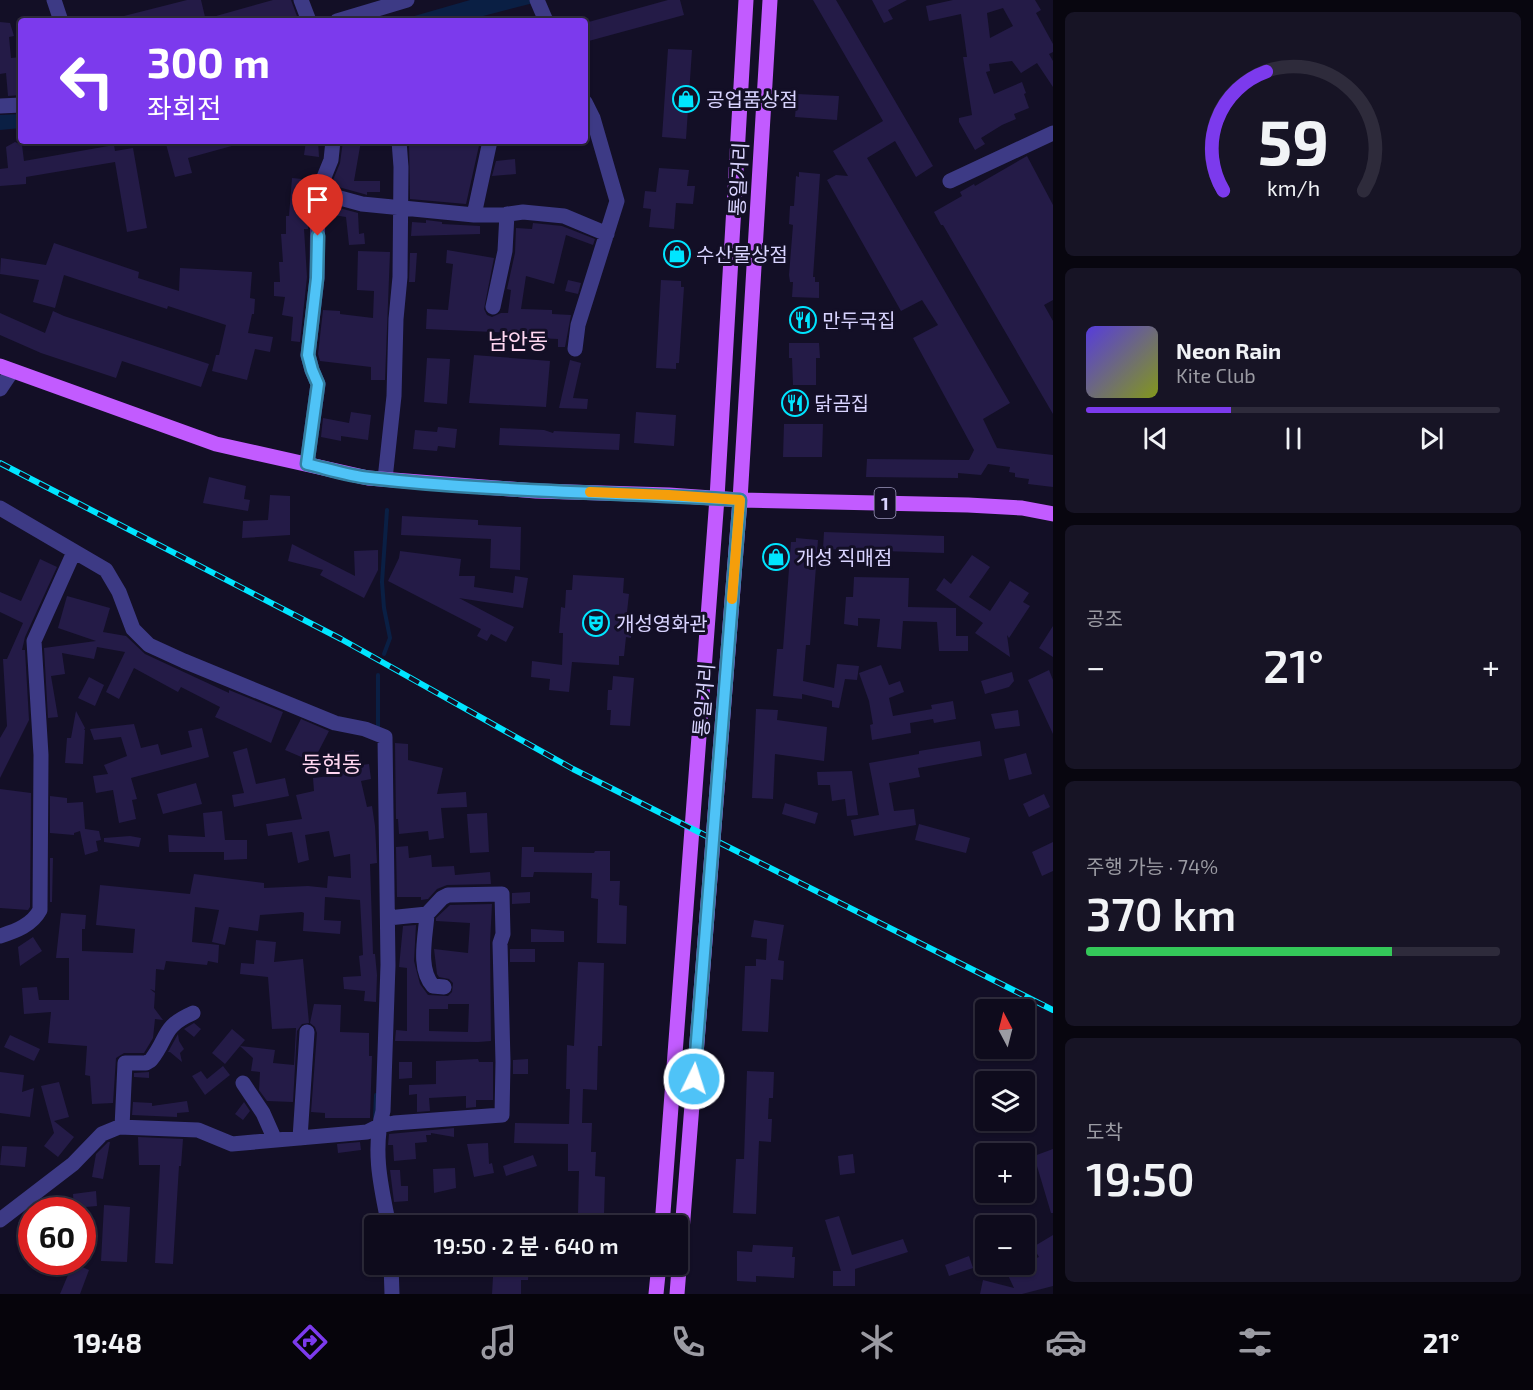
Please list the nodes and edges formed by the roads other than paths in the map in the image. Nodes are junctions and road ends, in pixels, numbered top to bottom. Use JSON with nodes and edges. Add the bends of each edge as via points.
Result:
{"nodes":[{"id":1,"x":54,"y":0,"type":"edge"},
{"id":2,"x":301,"y":0,"type":"edge"},
{"id":3,"x":407,"y":0,"type":"edge"},
{"id":4,"x":746,"y":0,"type":"edge"},
{"id":5,"x":770,"y":0,"type":"edge"},
{"id":6,"x":537,"y":2,"type":"edge"},
{"id":7,"x":61,"y":18,"type":"edge"},
{"id":8,"x":308,"y":18,"type":"edge"},
{"id":9,"x":347,"y":18,"type":"edge"},
{"id":10,"x":545,"y":18,"type":"edge"},
{"id":11,"x":18,"y":105,"type":"edge"},
{"id":12,"x":0,"y":106,"type":"edge"},
{"id":13,"x":588,"y":108,"type":"edge"},
{"id":14,"x":1053,"y":133,"type":"edge"},
{"id":15,"x":333,"y":144,"type":"edge"},
{"id":16,"x":399,"y":144,"type":"edge"},
{"id":17,"x":489,"y":144,"type":"edge"},
{"id":18,"x":950,"y":181,"type":"dead end"},
{"id":19,"x":318,"y":192,"type":"junction"},
{"id":20,"x":401,"y":207,"type":"junction"},
{"id":21,"x":507,"y":214,"type":"junction"},
{"id":22,"x":474,"y":215,"type":"junction"},
{"id":23,"x":608,"y":234,"type":"junction"},
{"id":24,"x":493,"y":307,"type":"dead end"},
{"id":25,"x":575,"y":349,"type":"dead end"},
{"id":26,"x":6,"y":369,"type":"edge"},
{"id":27,"x":0,"y":389,"type":"edge"},
{"id":28,"x":307,"y":464,"type":"junction"},
{"id":29,"x":385,"y":479,"type":"junction"},
{"id":30,"x":717,"y":498,"type":"junction"},
{"id":31,"x":740,"y":500,"type":"junction"},
{"id":32,"x":0,"y":508,"type":"edge"},
{"id":33,"x":1053,"y":514,"type":"edge"},
{"id":34,"x":74,"y":552,"type":"junction"},
{"id":35,"x":427,"y":914,"type":"junction"},
{"id":36,"x":388,"y":918,"type":"junction"},
{"id":37,"x":0,"y":936,"type":"edge"},
{"id":38,"x":444,"y":987,"type":"dead end"},
{"id":39,"x":193,"y":1013,"type":"dead end"},
{"id":40,"x":307,"y":1032,"type":"dead end"},
{"id":41,"x":243,"y":1083,"type":"dead end"},
{"id":42,"x":122,"y":1127,"type":"junction"},
{"id":43,"x":375,"y":1128,"type":"junction"},
{"id":44,"x":300,"y":1138,"type":"junction"},
{"id":45,"x":275,"y":1140,"type":"junction"},
{"id":46,"x":387,"y":1215,"type":"edge"},
{"id":47,"x":663,"y":1215,"type":"edge"},
{"id":48,"x":0,"y":1220,"type":"edge"},
{"id":49,"x":391,"y":1275,"type":"edge"},
{"id":50,"x":657,"y":1275,"type":"edge"},
{"id":51,"x":392,"y":1294,"type":"edge"},
{"id":52,"x":656,"y":1294,"type":"edge"},
{"id":53,"x":677,"y":1294,"type":"edge"}],
"edges":[{"from":1,"to":7,"type":"street"},
{"from":2,"to":8,"type":"street"},
{"from":3,"to":9,"type":"street"},
{"from":4,"to":30,"type":"main road","name":"통일거리"},
{"from":5,"to":31,"type":"main road","name":"통일거리"},
{"from":6,"to":10,"type":"street"},
{"from":11,"to":12,"type":"street"},
{"from":13,"to":23,"type":"street","via":[[617,201]]},
{"from":14,"to":18,"type":"street"},
{"from":15,"to":19,"type":"street","via":[[331,160]]},
{"from":16,"to":20,"type":"street"},
{"from":17,"to":22,"type":"street"},
{"from":19,"to":20,"type":"street","via":[[362,204]]},
{"from":19,"to":28,"type":"street","via":[[317,278],[308,355],[318,384]]},
{"from":20,"to":22,"type":"street"},
{"from":20,"to":29,"type":"street","via":[[394,396]]},
{"from":21,"to":22,"type":"street"},
{"from":21,"to":23,"type":"street","via":[[564,216]]},
{"from":21,"to":24,"type":"street","via":[[505,251]]},
{"from":23,"to":25,"type":"street","via":[[578,325]]},
{"from":26,"to":27,"type":"street"},
{"from":26,"to":28,"type":"main road","number":"1","via":[[216,444]]},
{"from":28,"to":29,"type":"main road","number":"1"},
{"from":29,"to":30,"type":"main road","number":"1","via":[[536,491]]},
{"from":30,"to":31,"type":"main road","number":"1"},
{"from":30,"to":47,"type":"main road","name":"통일거리"},
{"from":31,"to":33,"type":"main road","number":"1","via":[[979,506]]},
{"from":31,"to":53,"type":"main road","name":"통일거리"},
{"from":32,"to":34,"type":"street"},
{"from":34,"to":36,"type":"street","via":[[106,570],[133,629],[149,645],[335,723],[385,736]]},
{"from":34,"to":37,"type":"street","via":[[34,641],[41,755],[40,910],[23,927]]},
{"from":35,"to":36,"type":"street"},
{"from":35,"to":38,"type":"street","via":[[426,976],[433,986]]},
{"from":35,"to":43,"type":"street","via":[[448,895],[502,894],[502,1115],[394,1123]]},
{"from":36,"to":43,"type":"street","via":[[383,1111]]},
{"from":39,"to":42,"type":"street","via":[[171,1026],[151,1060],[125,1063]]},
{"from":40,"to":44,"type":"street"},
{"from":41,"to":45,"type":"street","via":[[264,1113]]},
{"from":42,"to":45,"type":"street","via":[[198,1130],[232,1144]]},
{"from":42,"to":48,"type":"street","via":[[102,1134],[73,1164]]},
{"from":43,"to":44,"type":"street"},
{"from":43,"to":46,"type":"street"},
{"from":44,"to":45,"type":"street"},
{"from":49,"to":51,"type":"street"},
{"from":50,"to":52,"type":"main road"}]}
